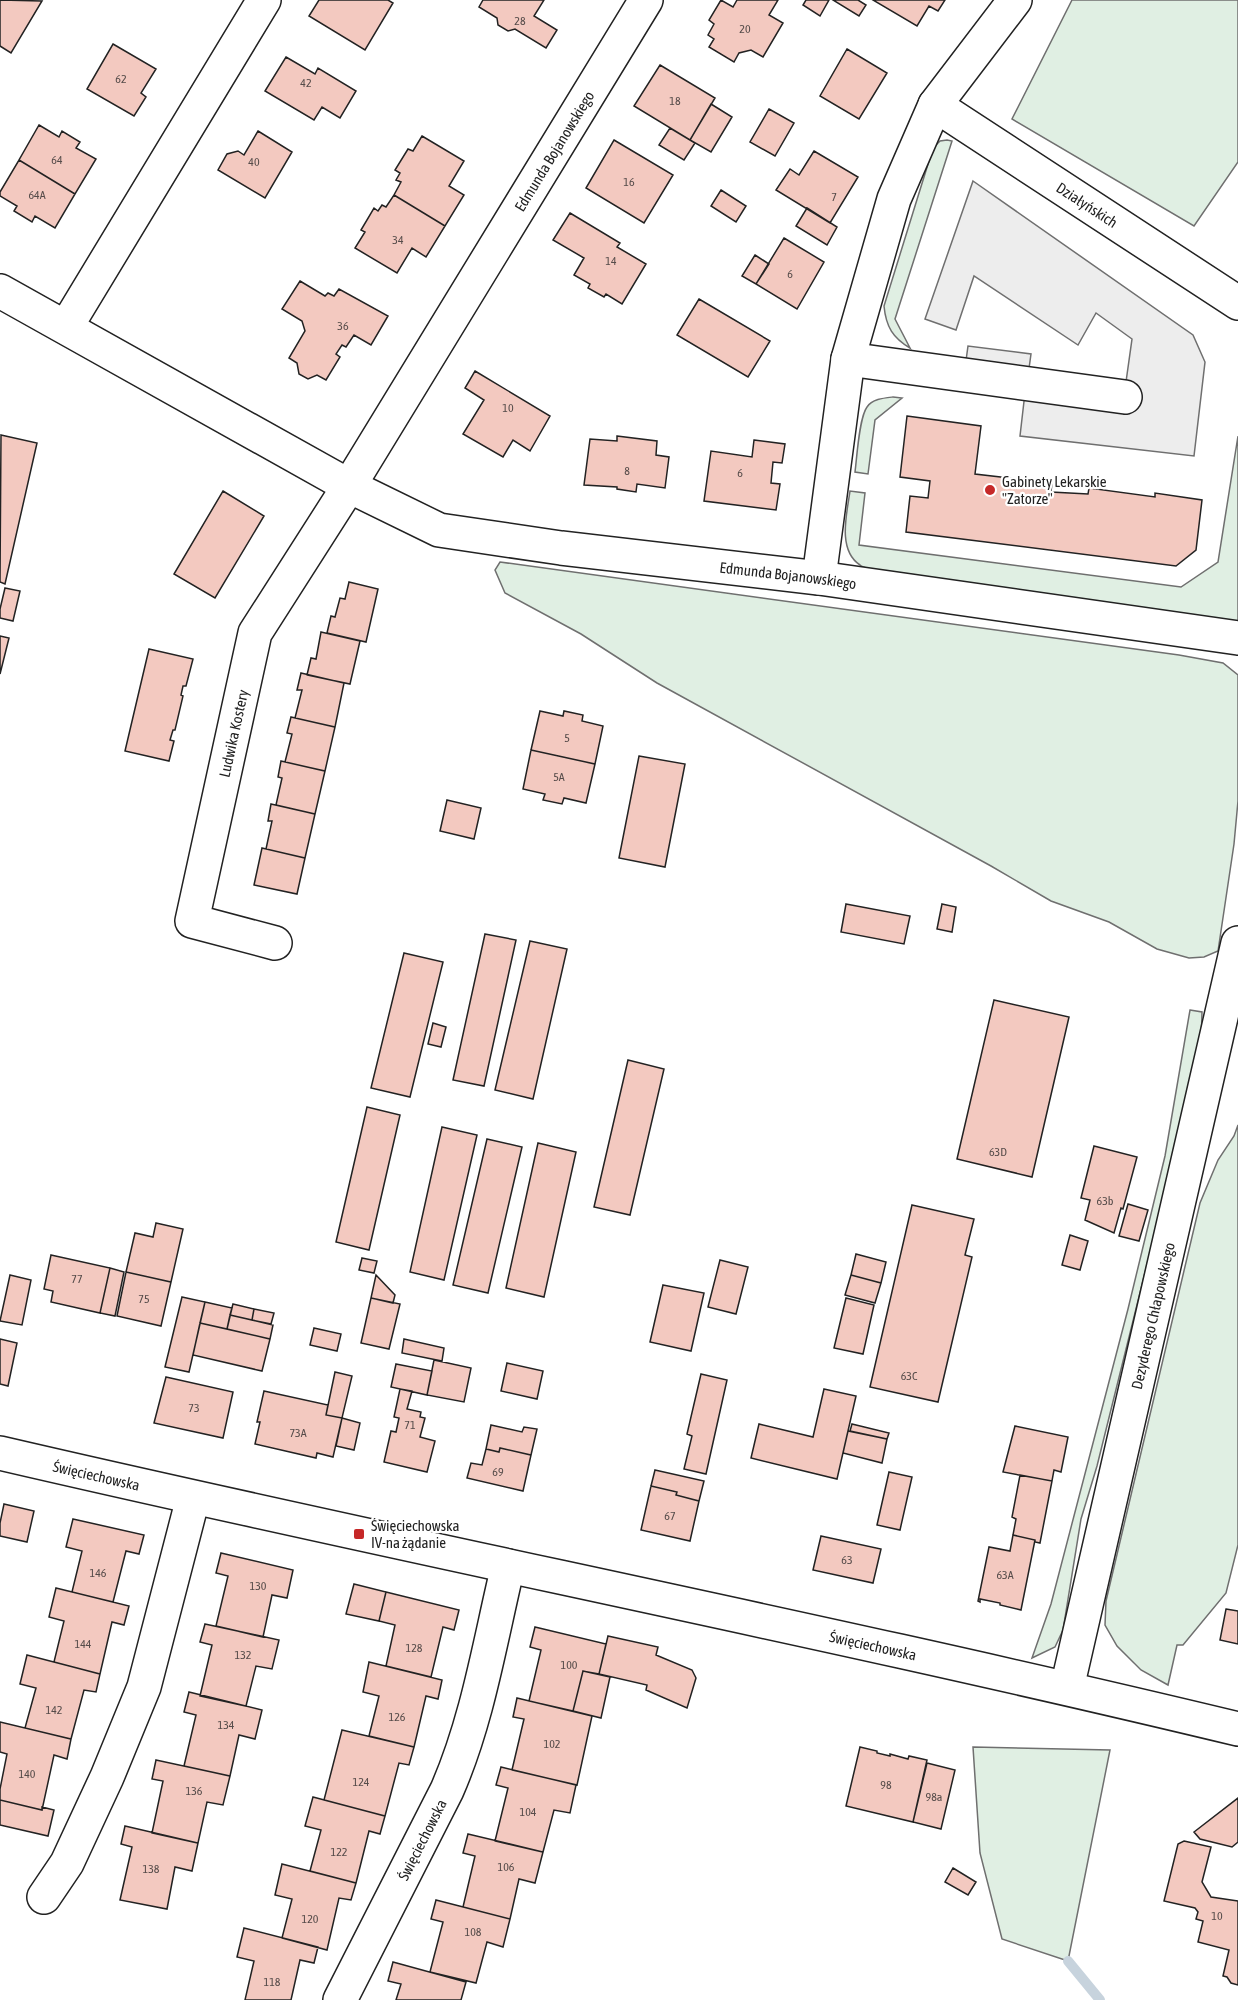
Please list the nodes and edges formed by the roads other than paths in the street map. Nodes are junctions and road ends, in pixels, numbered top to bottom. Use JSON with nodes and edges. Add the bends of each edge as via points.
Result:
{"nodes":[{"id":1,"x":264,"y":0,"type":"edge"},
{"id":2,"x":646,"y":0,"type":"edge"},
{"id":3,"x":1015,"y":0,"type":"edge"},
{"id":4,"x":935,"y":105,"type":"junction"},
{"id":5,"x":0,"y":291,"type":"edge"},
{"id":6,"x":1238,"y":303,"type":"edge"},
{"id":7,"x":66,"y":327,"type":"junction"},
{"id":8,"x":848,"y":359,"type":"junction"},
{"id":9,"x":1125,"y":396,"type":"dead end"},
{"id":10,"x":348,"y":486,"type":"junction"},
{"id":11,"x":819,"y":578,"type":"junction"},
{"id":12,"x":1238,"y":638,"type":"edge"},
{"id":13,"x":275,"y":943,"type":"dead end"},
{"id":14,"x":1238,"y":943,"type":"edge"},
{"id":15,"x":0,"y":1453,"type":"edge"},
{"id":16,"x":193,"y":1498,"type":"junction"},
{"id":17,"x":508,"y":1566,"type":"junction"},
{"id":18,"x":1067,"y":1688,"type":"junction"},
{"id":19,"x":1238,"y":1729,"type":"edge"},
{"id":20,"x":44,"y":1897,"type":"dead end"},
{"id":21,"x":340,"y":2000,"type":"edge"}],
"edges":[{"from":1,"to":7,"type":"street"},
{"from":2,"to":10,"type":"street","name":"Edmunda Bojanowskiego"},
{"from":3,"to":4,"type":"street"},
{"from":4,"to":6,"type":"street","name":"Działyńskich"},
{"from":4,"to":8,"type":"street","via":[[894,199]]},
{"from":5,"to":7,"type":"street","name":"Edmunda Bojanowskiego"},
{"from":7,"to":10,"type":"street","name":"Edmunda Bojanowskiego"},
{"from":8,"to":9,"type":"street"},
{"from":8,"to":11,"type":"street"},
{"from":10,"to":11,"type":"street","name":"Edmunda Bojanowskiego","via":[[439,530]]},
{"from":10,"to":13,"type":"street","name":"Ludwika Kostery","via":[[255,633],[192,921]]},
{"from":11,"to":12,"type":"street","name":"Edmunda Bojanowskiego"},
{"from":14,"to":18,"type":"street","name":"Dezyderego Chłapowskiego"},
{"from":15,"to":16,"type":"street","name":"Święciechowska"},
{"from":16,"to":17,"type":"street","name":"Święciechowska"},
{"from":16,"to":20,"type":"street","via":[[144,1687],[67,1863]]},
{"from":17,"to":18,"type":"street","name":"Święciechowska"},
{"from":17,"to":21,"type":"street","name":"Święciechowska","via":[[460,1761]]},
{"from":18,"to":19,"type":"street","name":"Święciechowska"}]}
